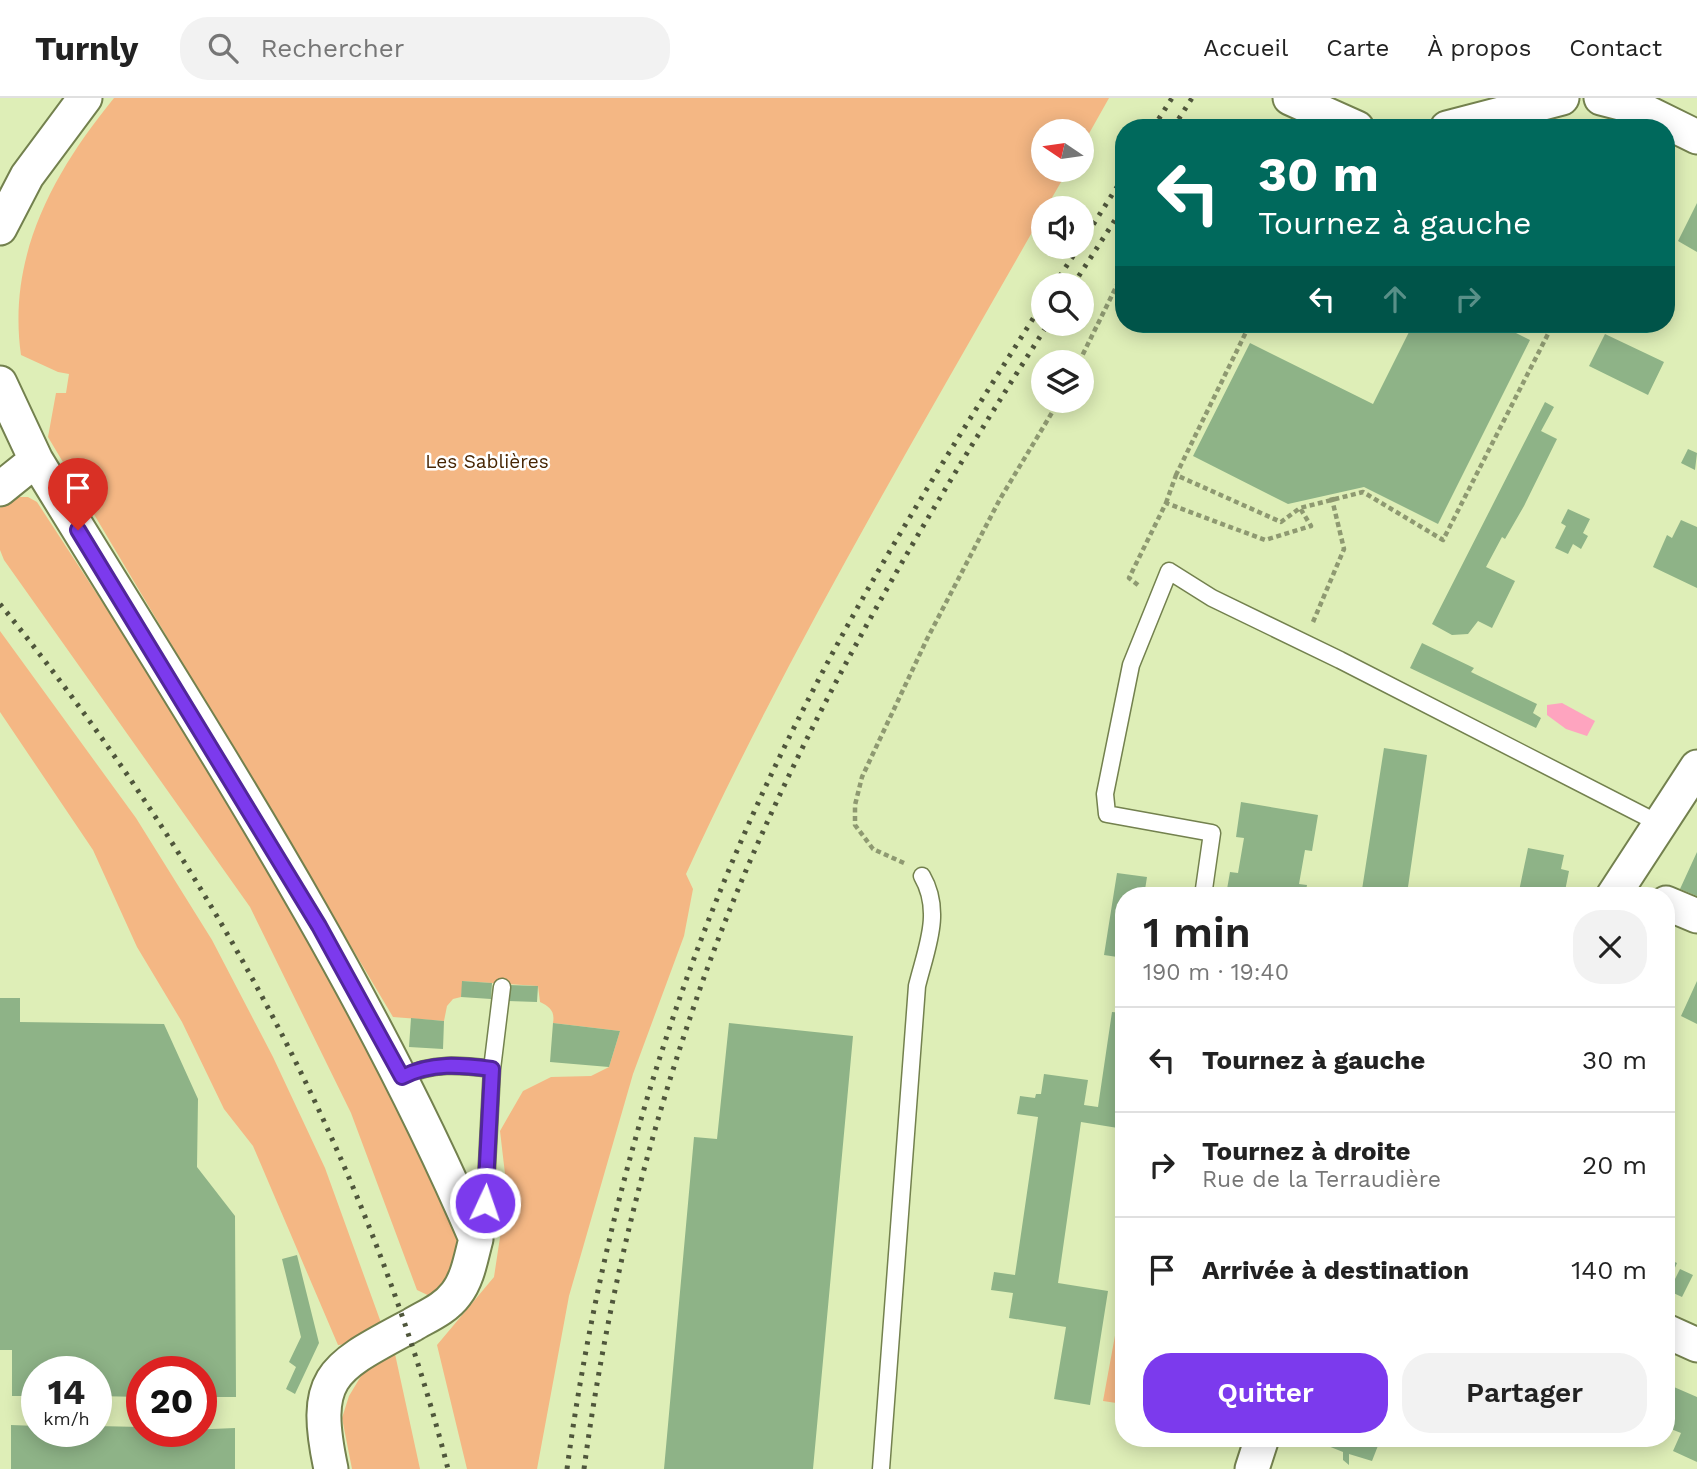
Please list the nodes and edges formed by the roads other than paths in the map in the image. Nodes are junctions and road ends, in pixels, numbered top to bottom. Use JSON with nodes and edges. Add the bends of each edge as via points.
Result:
{"nodes":[{"id":1,"x":85,"y":98,"type":"edge"},
{"id":2,"x":1290,"y":98,"type":"edge"},
{"id":3,"x":1562,"y":98,"type":"edge"},
{"id":4,"x":1601,"y":98,"type":"edge"},
{"id":5,"x":1455,"y":117,"type":"edge"},
{"id":6,"x":1337,"y":119,"type":"edge"},
{"id":7,"x":1660,"y":119,"type":"edge"},
{"id":8,"x":1675,"y":126,"type":"edge"},
{"id":9,"x":1697,"y":137,"type":"edge"},
{"id":10,"x":0,"y":228,"type":"edge"},
{"id":11,"x":0,"y":383,"type":"edge"},
{"id":12,"x":36,"y":460,"type":"junction"},
{"id":13,"x":0,"y":489,"type":"edge"},
{"id":14,"x":1697,"y":767,"type":"edge"},
{"id":15,"x":1660,"y":824,"type":"junction"},
{"id":16,"x":922,"y":876,"type":"road end"},
{"id":17,"x":1204,"y":887,"type":"edge"},
{"id":18,"x":1630,"y":887,"type":"edge"},
{"id":19,"x":1675,"y":907,"type":"edge"},
{"id":20,"x":1697,"y":916,"type":"edge"},
{"id":21,"x":502,"y":987,"type":"dead end"},
{"id":22,"x":492,"y":1069,"type":"junction"},
{"id":23,"x":402,"y":1077,"type":"junction"},
{"id":24,"x":476,"y":1239,"type":"junction"},
{"id":25,"x":1675,"y":1335,"type":"edge"},
{"id":26,"x":1697,"y":1345,"type":"edge"},
{"id":27,"x":1259,"y":1447,"type":"edge"},
{"id":28,"x":331,"y":1469,"type":"edge"},
{"id":29,"x":881,"y":1469,"type":"edge"},
{"id":30,"x":1252,"y":1469,"type":"edge"}],
"edges":[{"from":1,"to":10,"type":"street","via":[[27,176]]},
{"from":2,"to":6,"type":"street"},
{"from":3,"to":5,"type":"street"},
{"from":4,"to":7,"type":"street"},
{"from":8,"to":9,"type":"street"},
{"from":11,"to":12,"type":"street"},
{"from":12,"to":13,"type":"street"},
{"from":12,"to":23,"type":"street","via":[[319,926]]},
{"from":14,"to":15,"type":"street"},
{"from":15,"to":17,"type":"lane","via":[[1212,598],[1169,571],[1131,665],[1105,794],[1107,814],[1212,833]]},
{"from":15,"to":18,"type":"street"},
{"from":16,"to":29,"type":"lane","via":[[934,904],[917,986]]},
{"from":19,"to":20,"type":"street"},
{"from":21,"to":22,"type":"lane"},
{"from":22,"to":23,"type":"lane","via":[[448,1064]]},
{"from":22,"to":24,"type":"lane","via":[[485,1203]]},
{"from":23,"to":24,"type":"street"},
{"from":24,"to":28,"type":"street","via":[[464,1279],[442,1308],[377,1343],[335,1375],[322,1408]]},
{"from":25,"to":26,"type":"street"},
{"from":27,"to":30,"type":"street"}]}
